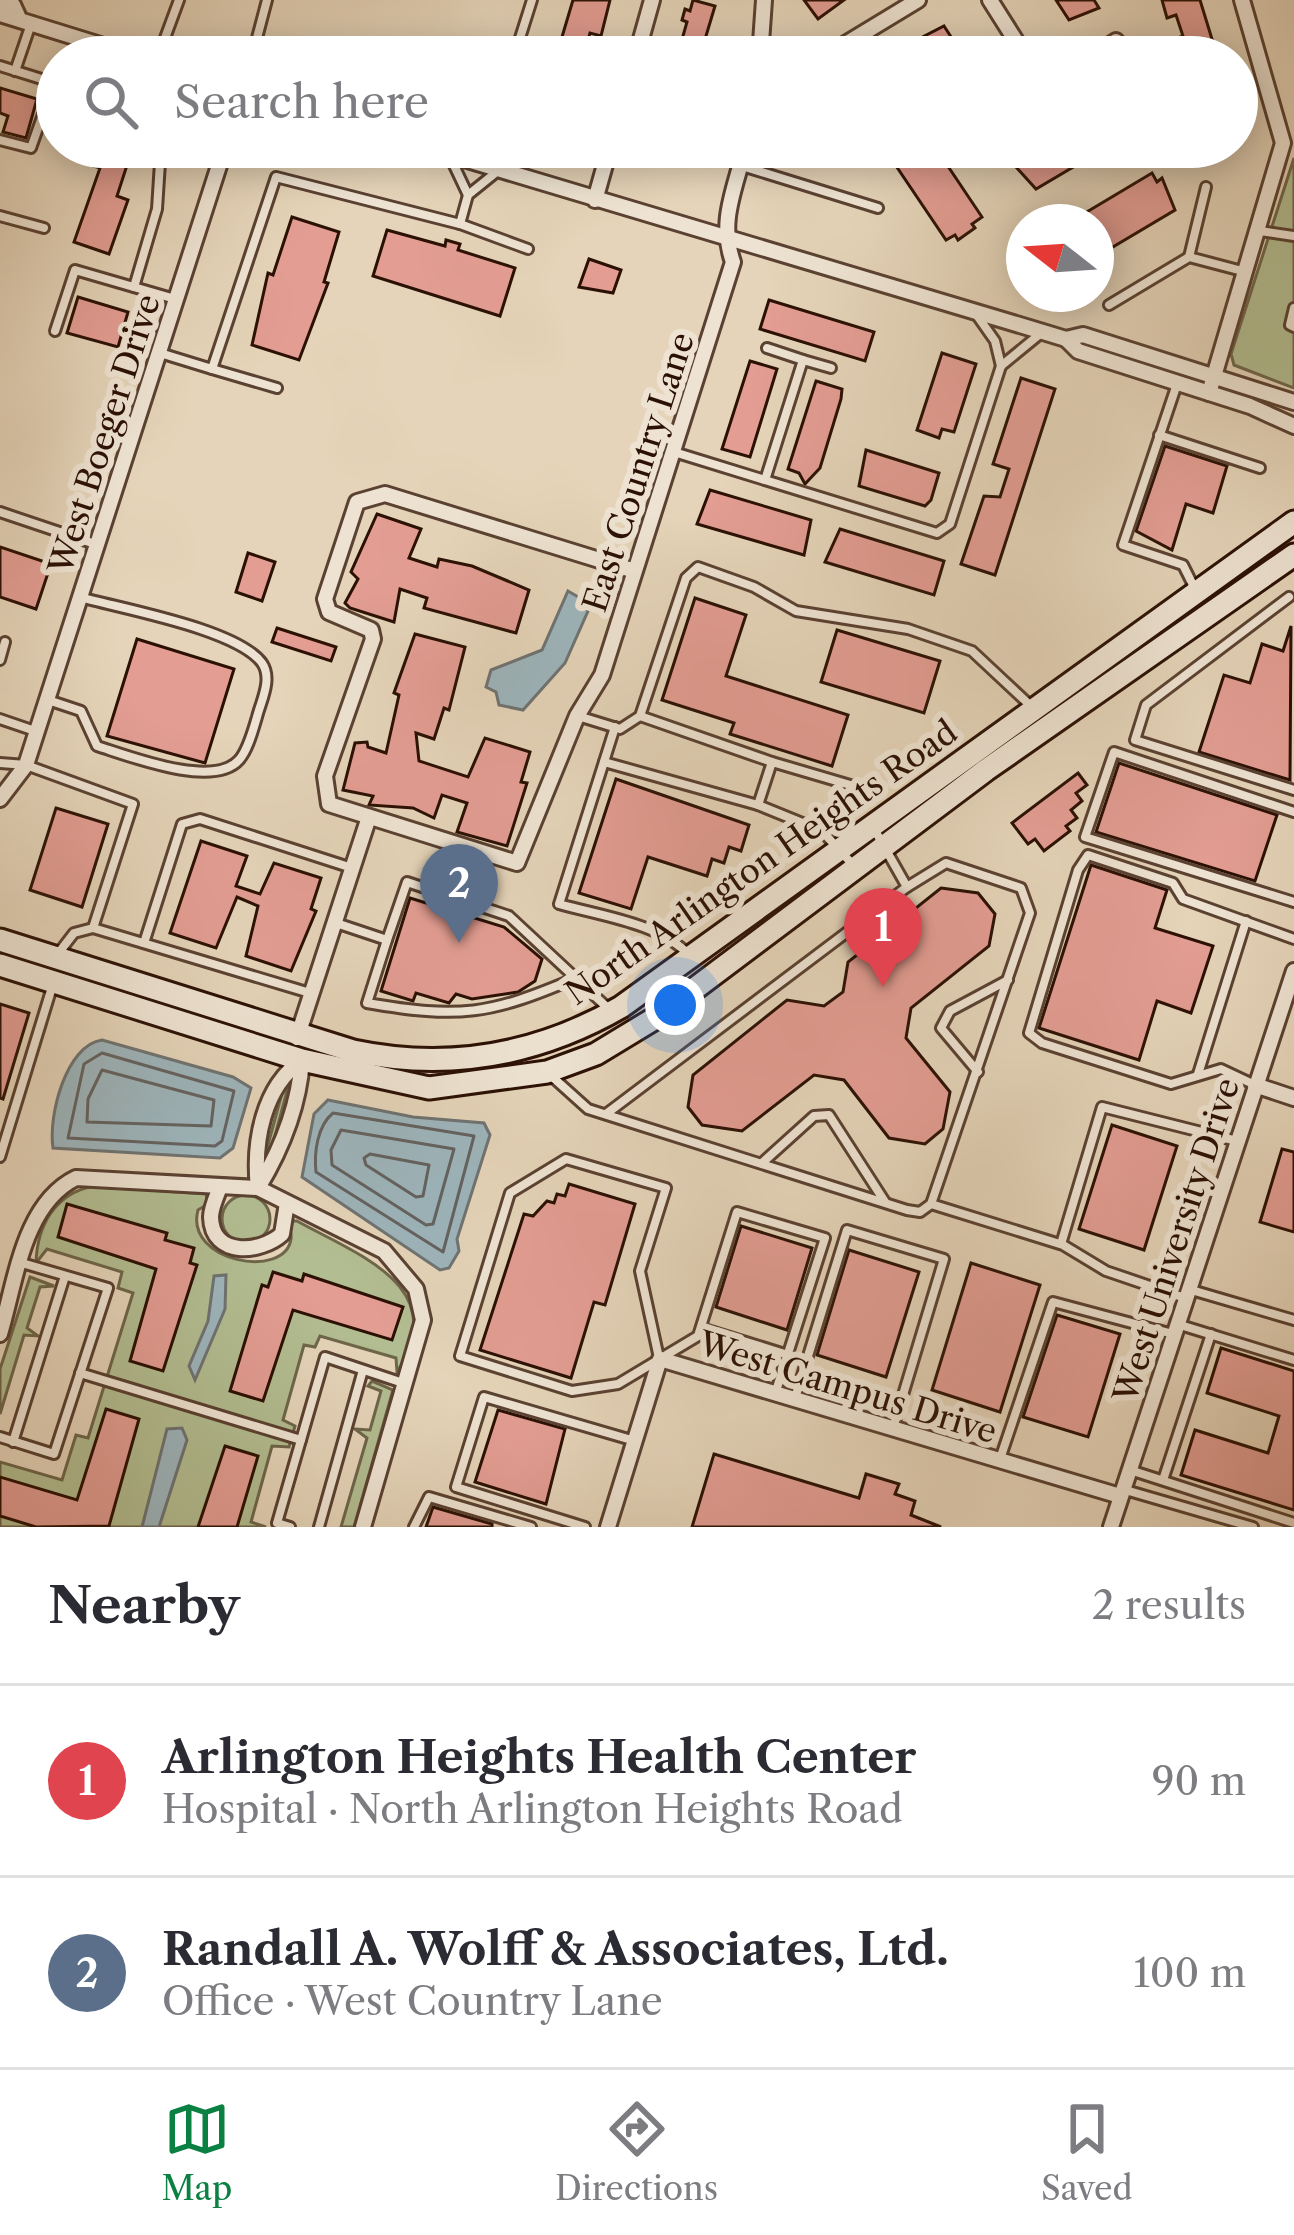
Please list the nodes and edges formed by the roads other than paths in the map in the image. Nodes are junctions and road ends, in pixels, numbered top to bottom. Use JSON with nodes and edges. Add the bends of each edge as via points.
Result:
{"nodes":[{"id":1,"x":0,"y":0,"type":"edge"},
{"id":2,"x":178,"y":0,"type":"edge"},
{"id":3,"x":267,"y":0,"type":"edge"},
{"id":4,"x":532,"y":0,"type":"edge"},
{"id":5,"x":652,"y":0,"type":"edge"},
{"id":6,"x":764,"y":0,"type":"edge"},
{"id":7,"x":918,"y":0,"type":"edge"},
{"id":8,"x":990,"y":0,"type":"edge"},
{"id":9,"x":1242,"y":0,"type":"edge"},
{"id":10,"x":0,"y":14,"type":"edge"},
{"id":11,"x":25,"y":19,"type":"junction"},
{"id":12,"x":76,"y":36,"type":"edge"},
{"id":13,"x":165,"y":36,"type":"edge"},
{"id":14,"x":258,"y":36,"type":"edge"},
{"id":15,"x":521,"y":36,"type":"edge"},
{"id":16,"x":641,"y":36,"type":"edge"},
{"id":17,"x":761,"y":36,"type":"edge"},
{"id":18,"x":859,"y":36,"type":"edge"},
{"id":19,"x":1013,"y":36,"type":"edge"},
{"id":20,"x":1254,"y":36,"type":"edge"},
{"id":21,"x":1258,"y":50,"type":"edge"},
{"id":22,"x":0,"y":66,"type":"edge"},
{"id":23,"x":15,"y":71,"type":"junction"},
{"id":24,"x":36,"y":77,"type":"edge"},
{"id":25,"x":36,"y":136,"type":"edge"},
{"id":26,"x":0,"y":140,"type":"edge"},
{"id":27,"x":1288,"y":143,"type":"edge"},
{"id":28,"x":156,"y":168,"type":"edge"},
{"id":29,"x":218,"y":168,"type":"edge"},
{"id":30,"x":455,"y":168,"type":"edge"},
{"id":31,"x":493,"y":168,"type":"edge"},
{"id":32,"x":604,"y":168,"type":"edge"},
{"id":33,"x":740,"y":168,"type":"edge"},
{"id":34,"x":751,"y":168,"type":"edge"},
{"id":35,"x":499,"y":170,"type":"junction"},
{"id":36,"x":1206,"y":187,"type":"dead end"},
{"id":37,"x":468,"y":195,"type":"junction"},
{"id":38,"x":595,"y":200,"type":"junction"},
{"id":39,"x":878,"y":208,"type":"dead end"},
{"id":40,"x":0,"y":216,"type":"edge"},
{"id":41,"x":460,"y":224,"type":"junction"},
{"id":42,"x":44,"y":229,"type":"dead end"},
{"id":43,"x":1260,"y":231,"type":"junction"},
{"id":44,"x":1294,"y":236,"type":"edge"},
{"id":45,"x":725,"y":239,"type":"junction"},
{"id":46,"x":529,"y":249,"type":"dead end"},
{"id":47,"x":1189,"y":257,"type":"junction"},
{"id":48,"x":1247,"y":273,"type":"junction"},
{"id":49,"x":134,"y":287,"type":"junction"},
{"id":50,"x":176,"y":300,"type":"junction"},
{"id":51,"x":1114,"y":302,"type":"edge"},
{"id":52,"x":1294,"y":308,"type":"edge"},
{"id":53,"x":975,"y":312,"type":"junction"},
{"id":54,"x":1294,"y":327,"type":"edge"},
{"id":55,"x":55,"y":331,"type":"dead end"},
{"id":56,"x":1043,"y":332,"type":"junction"},
{"id":57,"x":1066,"y":338,"type":"junction"},
{"id":58,"x":767,"y":348,"type":"dead end"},
{"id":59,"x":159,"y":353,"type":"junction"},
{"id":60,"x":803,"y":360,"type":"junction"},
{"id":61,"x":1184,"y":365,"type":"junction"},
{"id":62,"x":1001,"y":366,"type":"junction"},
{"id":63,"x":831,"y":368,"type":"dead end"},
{"id":64,"x":212,"y":369,"type":"junction"},
{"id":65,"x":1215,"y":374,"type":"junction"},
{"id":66,"x":1178,"y":382,"type":"junction"},
{"id":67,"x":278,"y":388,"type":"dead end"},
{"id":68,"x":1209,"y":393,"type":"junction"},
{"id":69,"x":1294,"y":402,"type":"edge"},
{"id":70,"x":1294,"y":426,"type":"edge"},
{"id":71,"x":1159,"y":435,"type":"junction"},
{"id":72,"x":673,"y":452,"type":"junction"},
{"id":73,"x":1260,"y":468,"type":"dead end"},
{"id":74,"x":765,"y":480,"type":"junction"},
{"id":75,"x":0,"y":512,"type":"edge"},
{"id":76,"x":1294,"y":522,"type":"edge"},
{"id":77,"x":97,"y":544,"type":"junction"},
{"id":78,"x":1294,"y":555,"type":"edge"},
{"id":79,"x":635,"y":571,"type":"junction"},
{"id":80,"x":1196,"y":590,"type":"junction"},
{"id":81,"x":1289,"y":596,"type":"dead end"},
{"id":82,"x":80,"y":597,"type":"junction"},
{"id":83,"x":5,"y":642,"type":"dead end"},
{"id":84,"x":0,"y":660,"type":"edge"},
{"id":85,"x":47,"y":699,"type":"junction"},
{"id":86,"x":1035,"y":710,"type":"junction"},
{"id":87,"x":577,"y":716,"type":"junction"},
{"id":88,"x":640,"y":716,"type":"junction"},
{"id":89,"x":0,"y":719,"type":"edge"},
{"id":90,"x":615,"y":727,"type":"junction"},
{"id":91,"x":36,"y":732,"type":"junction"},
{"id":92,"x":604,"y":762,"type":"junction"},
{"id":93,"x":772,"y":762,"type":"junction"},
{"id":94,"x":0,"y":763,"type":"edge"},
{"id":95,"x":26,"y":765,"type":"junction"},
{"id":96,"x":857,"y":787,"type":"dead end"},
{"id":97,"x":1294,"y":790,"type":"edge"},
{"id":98,"x":0,"y":800,"type":"edge"},
{"id":99,"x":758,"y":806,"type":"junction"},
{"id":100,"x":1294,"y":812,"type":"edge"},
{"id":101,"x":368,"y":820,"type":"junction"},
{"id":102,"x":870,"y":823,"type":"junction"},
{"id":103,"x":885,"y":845,"type":"junction"},
{"id":104,"x":838,"y":847,"type":"junction"},
{"id":105,"x":855,"y":867,"type":"junction"},
{"id":106,"x":352,"y":868,"type":"junction"},
{"id":107,"x":907,"y":887,"type":"junction"},
{"id":108,"x":1294,"y":902,"type":"edge"},
{"id":109,"x":1246,"y":921,"type":"junction"},
{"id":110,"x":334,"y":922,"type":"junction"},
{"id":111,"x":93,"y":928,"type":"junction"},
{"id":112,"x":1294,"y":939,"type":"edge"},
{"id":113,"x":0,"y":940,"type":"edge"},
{"id":114,"x":387,"y":940,"type":"junction"},
{"id":115,"x":143,"y":943,"type":"junction"},
{"id":116,"x":56,"y":956,"type":"junction"},
{"id":117,"x":690,"y":957,"type":"junction"},
{"id":118,"x":0,"y":965,"type":"edge"},
{"id":119,"x":1294,"y":971,"type":"edge"},
{"id":120,"x":576,"y":978,"type":"junction"},
{"id":121,"x":1008,"y":980,"type":"junction"},
{"id":122,"x":54,"y":982,"type":"junction"},
{"id":123,"x":310,"y":993,"type":"junction"},
{"id":124,"x":612,"y":1012,"type":"junction"},
{"id":125,"x":296,"y":1031,"type":"junction"},
{"id":126,"x":302,"y":1060,"type":"junction"},
{"id":127,"x":547,"y":1072,"type":"junction"},
{"id":128,"x":978,"y":1072,"type":"junction"},
{"id":129,"x":1198,"y":1073,"type":"junction"},
{"id":130,"x":1256,"y":1085,"type":"junction"},
{"id":131,"x":1294,"y":1098,"type":"edge"},
{"id":132,"x":605,"y":1115,"type":"junction"},
{"id":133,"x":1237,"y":1141,"type":"junction"},
{"id":134,"x":0,"y":1157,"type":"edge"},
{"id":135,"x":761,"y":1164,"type":"junction"},
{"id":136,"x":220,"y":1187,"type":"junction"},
{"id":137,"x":258,"y":1188,"type":"junction"},
{"id":138,"x":287,"y":1203,"type":"junction"},
{"id":139,"x":885,"y":1203,"type":"junction"},
{"id":140,"x":931,"y":1204,"type":"junction"},
{"id":141,"x":1060,"y":1244,"type":"junction"},
{"id":142,"x":22,"y":1263,"type":"junction"},
{"id":143,"x":65,"y":1276,"type":"junction"},
{"id":144,"x":1187,"y":1293,"type":"junction"},
{"id":145,"x":1294,"y":1320,"type":"edge"},
{"id":146,"x":700,"y":1328,"type":"junction"},
{"id":147,"x":1175,"y":1329,"type":"junction"},
{"id":148,"x":0,"y":1334,"type":"edge"},
{"id":149,"x":1211,"y":1334,"type":"junction"},
{"id":150,"x":788,"y":1355,"type":"junction"},
{"id":151,"x":660,"y":1359,"type":"junction"},
{"id":152,"x":1294,"y":1360,"type":"edge"},
{"id":153,"x":363,"y":1370,"type":"junction"},
{"id":154,"x":80,"y":1373,"type":"junction"},
{"id":155,"x":406,"y":1384,"type":"junction"},
{"id":156,"x":776,"y":1394,"type":"junction"},
{"id":157,"x":794,"y":1399,"type":"junction"},
{"id":158,"x":893,"y":1429,"type":"junction"},
{"id":159,"x":0,"y":1438,"type":"edge"},
{"id":160,"x":301,"y":1440,"type":"junction"},
{"id":161,"x":14,"y":1442,"type":"junction"},
{"id":162,"x":635,"y":1442,"type":"junction"},
{"id":163,"x":1000,"y":1460,"type":"junction"},
{"id":164,"x":1129,"y":1469,"type":"junction"},
{"id":165,"x":1162,"y":1480,"type":"junction"},
{"id":166,"x":1121,"y":1493,"type":"junction"},
{"id":167,"x":1294,"y":1522,"type":"edge"},
{"id":168,"x":290,"y":1527,"type":"edge"},
{"id":169,"x":319,"y":1527,"type":"edge"},
{"id":170,"x":363,"y":1527,"type":"edge"},
{"id":171,"x":414,"y":1527,"type":"edge"},
{"id":172,"x":531,"y":1527,"type":"edge"},
{"id":173,"x":585,"y":1527,"type":"edge"},
{"id":174,"x":608,"y":1527,"type":"edge"},
{"id":175,"x":1111,"y":1527,"type":"edge"},
{"id":176,"x":1253,"y":1527,"type":"edge"}],
"edges":[{"from":1,"to":11,"type":"street"},
{"from":2,"to":13,"type":"lane"},
{"from":3,"to":14,"type":"lane"},
{"from":4,"to":15,"type":"lane"},
{"from":5,"to":16,"type":"street"},
{"from":6,"to":17,"type":"street"},
{"from":7,"to":18,"type":"street"},
{"from":8,"to":19,"type":"street"},
{"from":9,"to":20,"type":"street"},
{"from":10,"to":11,"type":"street"},
{"from":11,"to":12,"type":"street"},
{"from":11,"to":23,"type":"lane"},
{"from":21,"to":27,"type":"street"},
{"from":22,"to":23,"type":"lane"},
{"from":23,"to":24,"type":"lane"},
{"from":25,"to":26,"type":"lane","via":[[32,148]]},
{"from":27,"to":43,"type":"street"},
{"from":28,"to":49,"type":"lane","via":[[157,209]]},
{"from":29,"to":50,"type":"street","name":"West Boeger Drive"},
{"from":30,"to":37,"type":"lane"},
{"from":31,"to":35,"type":"street"},
{"from":32,"to":38,"type":"street"},
{"from":33,"to":45,"type":"street","name":"East Country Lane"},
{"from":34,"to":39,"type":"lane"},
{"from":35,"to":37,"type":"lane"},
{"from":35,"to":38,"type":"street"},
{"from":36,"to":47,"type":"lane"},
{"from":37,"to":41,"type":"lane"},
{"from":38,"to":45,"type":"street"},
{"from":40,"to":42,"type":"lane"},
{"from":41,"to":46,"type":"lane"},
{"from":41,"to":64,"type":"lane","via":[[276,177]]},
{"from":43,"to":44,"type":"lane"},
{"from":43,"to":48,"type":"street"},
{"from":45,"to":53,"type":"street"},
{"from":45,"to":72,"type":"street","name":"East Country Lane","via":[[733,262]]},
{"from":47,"to":48,"type":"lane"},
{"from":47,"to":51,"type":"lane"},
{"from":48,"to":65,"type":"street"},
{"from":49,"to":50,"type":"lane"},
{"from":49,"to":55,"type":"lane","via":[[75,270]]},
{"from":50,"to":59,"type":"street","name":"West Boeger Drive"},
{"from":52,"to":54,"type":"lane"},
{"from":53,"to":56,"type":"street"},
{"from":53,"to":62,"type":"lane"},
{"from":56,"to":57,"type":"street"},
{"from":56,"to":62,"type":"lane"},
{"from":57,"to":61,"type":"street","via":[[1083,335]]},
{"from":57,"to":66,"type":"street","via":[[1078,352]]},
{"from":58,"to":60,"type":"lane"},
{"from":59,"to":64,"type":"lane"},
{"from":59,"to":77,"type":"street","name":"West Boeger Drive"},
{"from":60,"to":63,"type":"lane"},
{"from":60,"to":74,"type":"lane"},
{"from":61,"to":65,"type":"street"},
{"from":61,"to":66,"type":"lane"},
{"from":62,"to":74,"type":"lane","via":[[950,524],[938,533]]},
{"from":64,"to":67,"type":"lane"},
{"from":65,"to":68,"type":"street"},
{"from":65,"to":69,"type":"street"},
{"from":66,"to":68,"type":"street"},
{"from":66,"to":71,"type":"lane"},
{"from":68,"to":70,"type":"street"},
{"from":71,"to":73,"type":"lane"},
{"from":71,"to":80,"type":"lane","via":[[1123,545],[1183,565]]},
{"from":72,"to":74,"type":"lane"},
{"from":72,"to":79,"type":"street","name":"East Country Lane"},
{"from":75,"to":77,"type":"lane"},
{"from":76,"to":80,"type":"main road","name":"North Arlington Heights Road"},
{"from":77,"to":82,"type":"street","name":"West Boeger Drive"},
{"from":78,"to":103,"type":"main road","name":"North Arlington Heights Road"},
{"from":79,"to":87,"type":"street","name":"East Country Lane","via":[[602,676]]},
{"from":79,"to":101,"type":"street","via":[[386,494],[357,502],[326,599],[329,612],[371,630],[373,639],[323,784],[336,809]]},
{"from":80,"to":86,"type":"main road","name":"North Arlington Heights Road"},
{"from":81,"to":97,"type":"lane","via":[[1146,705],[1135,740]]},
{"from":82,"to":85,"type":"street","name":"West Boeger Drive"},
{"from":82,"to":85,"type":"lane","via":[[230,640],[262,664],[267,682],[251,736],[239,760],[219,771],[175,769],[97,746],[81,711]]},
{"from":83,"to":84,"type":"lane"},
{"from":85,"to":91,"type":"street","name":"West Boeger Drive"},
{"from":86,"to":88,"type":"lane","via":[[972,651],[908,629],[796,611],[698,567],[686,578]]},
{"from":86,"to":102,"type":"main road","name":"North Arlington Heights Road"},
{"from":87,"to":90,"type":"lane"},
{"from":87,"to":101,"type":"street","name":"East Country Lane","via":[[518,863]]},
{"from":88,"to":90,"type":"lane"},
{"from":88,"to":93,"type":"lane"},
{"from":89,"to":91,"type":"lane"},
{"from":90,"to":92,"type":"lane"},
{"from":91,"to":95,"type":"street","name":"West Boeger Drive"},
{"from":92,"to":99,"type":"lane"},
{"from":92,"to":117,"type":"lane","via":[[559,904],[676,941]]},
{"from":93,"to":96,"type":"lane"},
{"from":93,"to":99,"type":"lane"},
{"from":94,"to":95,"type":"lane"},
{"from":95,"to":98,"type":"street","name":"West Boeger Drive"},
{"from":95,"to":111,"type":"lane","via":[[133,804]]},
{"from":99,"to":104,"type":"lane","via":[[822,831]]},
{"from":100,"to":108,"type":"lane","via":[[1114,752],[1085,837]]},
{"from":101,"to":106,"type":"street"},
{"from":102,"to":103,"type":"lane"},
{"from":102,"to":104,"type":"main road","name":"North Arlington Heights Road"},
{"from":103,"to":105,"type":"main road","name":"North Arlington Heights Road"},
{"from":103,"to":107,"type":"lane"},
{"from":104,"to":105,"type":"lane"},
{"from":104,"to":117,"type":"main road","name":"North Arlington Heights Road"},
{"from":105,"to":127,"type":"main road","name":"North Arlington Heights Road","via":[[657,1017]]},
{"from":106,"to":110,"type":"street"},
{"from":106,"to":115,"type":"lane","via":[[200,819],[182,824]]},
{"from":107,"to":121,"type":"lane","via":[[946,862],[1021,888],[1030,913]]},
{"from":107,"to":132,"type":"lane"},
{"from":109,"to":112,"type":"lane"},
{"from":109,"to":129,"type":"lane"},
{"from":109,"to":129,"type":"lane","via":[[1183,899],[1173,883],[1088,855],[1078,870],[1029,1033],[1171,1084]]},
{"from":110,"to":114,"type":"lane"},
{"from":110,"to":123,"type":"street"},
{"from":111,"to":115,"type":"lane"},
{"from":111,"to":116,"type":"lane","via":[[74,933]]},
{"from":113,"to":116,"type":"main road","name":"North Arlington Heights Road"},
{"from":114,"to":120,"type":"lane","via":[[406,882],[509,916]]},
{"from":114,"to":120,"type":"lane","via":[[367,1003],[440,1016],[503,1009]]},
{"from":115,"to":123,"type":"lane"},
{"from":116,"to":125,"type":"main road","name":"North Arlington Heights Road"},
{"from":117,"to":124,"type":"main road","name":"North Arlington Heights Road"},
{"from":118,"to":122,"type":"main road","name":"North Arlington Heights Road"},
{"from":119,"to":130,"type":"street","name":"West University Drive"},
{"from":120,"to":124,"type":"lane"},
{"from":121,"to":128,"type":"lane"},
{"from":121,"to":128,"type":"lane","via":[[950,1011],[941,1028]]},
{"from":122,"to":126,"type":"main road","name":"North Arlington Heights Road"},
{"from":122,"to":134,"type":"lane"},
{"from":123,"to":125,"type":"street"},
{"from":124,"to":125,"type":"main road","name":"North Arlington Heights Road","via":[[506,1055],[436,1063],[353,1051]]},
{"from":125,"to":126,"type":"street"},
{"from":126,"to":127,"type":"main road","name":"North Arlington Heights Road","via":[[429,1088]]},
{"from":126,"to":137,"type":"street","via":[[275,1160]]},
{"from":126,"to":137,"type":"street","via":[[280,1076],[273,1095],[254,1152]]},
{"from":127,"to":132,"type":"lane","via":[[575,1102]]},
{"from":128,"to":140,"type":"lane"},
{"from":129,"to":130,"type":"lane","via":[[1221,1069]]},
{"from":130,"to":131,"type":"street"},
{"from":130,"to":133,"type":"street","name":"West University Drive"},
{"from":132,"to":135,"type":"lane"},
{"from":133,"to":141,"type":"lane","via":[[1102,1107]]},
{"from":133,"to":144,"type":"street","name":"West University Drive"},
{"from":135,"to":139,"type":"lane"},
{"from":135,"to":139,"type":"lane","via":[[814,1116],[829,1115]]},
{"from":136,"to":137,"type":"street"},
{"from":136,"to":138,"type":"street","via":[[215,1231],[240,1250],[270,1245],[282,1234]]},
{"from":136,"to":142,"type":"street","via":[[76,1178],[52,1190]]},
{"from":137,"to":138,"type":"street"},
{"from":138,"to":155,"type":"street","via":[[384,1251],[416,1289],[423,1320]]},
{"from":139,"to":140,"type":"lane","via":[[920,1212]]},
{"from":140,"to":141,"type":"lane"},
{"from":141,"to":144,"type":"lane","via":[[1106,1270]]},
{"from":142,"to":143,"type":"lane"},
{"from":142,"to":148,"type":"street"},
{"from":143,"to":154,"type":"lane","via":[[108,1288]]},
{"from":143,"to":161,"type":"lane"},
{"from":144,"to":145,"type":"lane"},
{"from":144,"to":147,"type":"street","name":"West University Drive"},
{"from":146,"to":150,"type":"lane"},
{"from":146,"to":150,"type":"lane","via":[[737,1212],[826,1238]]},
{"from":146,"to":151,"type":"lane"},
{"from":147,"to":149,"type":"lane"},
{"from":147,"to":163,"type":"lane","via":[[1064,1301],[1047,1306]]},
{"from":147,"to":164,"type":"street","name":"West University Drive"},
{"from":149,"to":152,"type":"lane"},
{"from":149,"to":165,"type":"lane"},
{"from":150,"to":156,"type":"lane"},
{"from":151,"to":151,"type":"lane","via":[[640,1271],[666,1189],[566,1159],[510,1193],[460,1356],[572,1391],[618,1384]]},
{"from":151,"to":156,"type":"street","name":"West Campus Drive"},
{"from":151,"to":162,"type":"street","name":"West Campus Drive"},
{"from":153,"to":155,"type":"lane"},
{"from":153,"to":160,"type":"lane","via":[[325,1357]]},
{"from":153,"to":169,"type":"lane"},
{"from":154,"to":160,"type":"lane"},
{"from":154,"to":161,"type":"lane","via":[[54,1454]]},
{"from":155,"to":170,"type":"street"},
{"from":156,"to":157,"type":"street","name":"West Campus Drive"},
{"from":157,"to":158,"type":"street","name":"West Campus Drive"},
{"from":157,"to":158,"type":"lane","via":[[847,1230],[944,1258]]},
{"from":158,"to":163,"type":"street","name":"West Campus Drive"},
{"from":159,"to":161,"type":"lane"},
{"from":160,"to":168,"type":"lane","via":[[277,1523]]},
{"from":162,"to":173,"type":"lane","via":[[484,1396],[456,1487]]},
{"from":162,"to":174,"type":"street","name":"West Campus Drive"},
{"from":163,"to":166,"type":"street","name":"West Campus Drive"},
{"from":164,"to":165,"type":"lane"},
{"from":164,"to":166,"type":"street","name":"West University Drive"},
{"from":165,"to":167,"type":"lane"},
{"from":166,"to":175,"type":"street","name":"West University Drive"},
{"from":166,"to":176,"type":"lane"},
{"from":171,"to":172,"type":"lane","via":[[429,1497]]}]}
